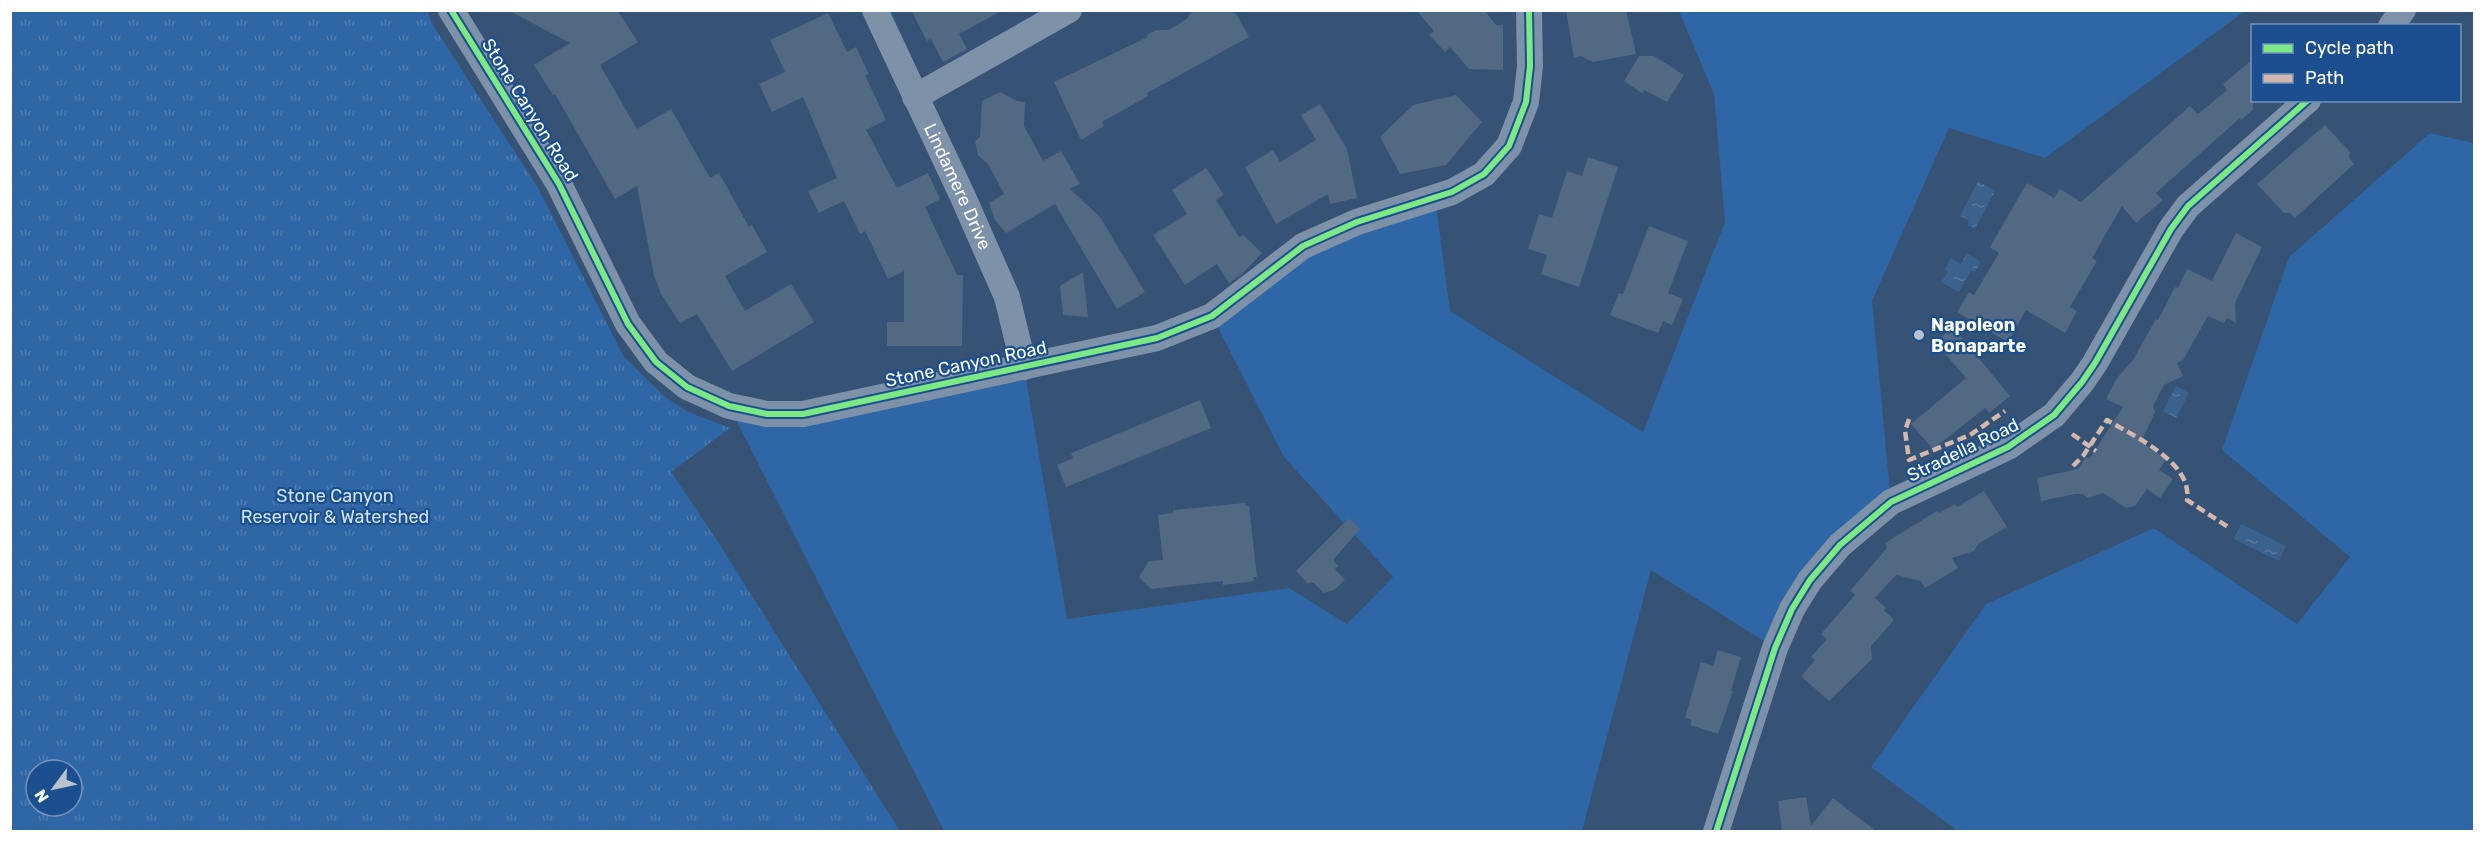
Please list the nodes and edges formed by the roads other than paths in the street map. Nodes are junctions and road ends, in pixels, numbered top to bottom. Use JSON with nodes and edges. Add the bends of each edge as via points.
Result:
{"nodes":[{"id":1,"x":452,"y":10,"type":"edge"},
{"id":2,"x":875,"y":10,"type":"edge"},
{"id":3,"x":1069,"y":10,"type":"edge"},
{"id":4,"x":1528,"y":10,"type":"edge"},
{"id":5,"x":2403,"y":10,"type":"edge"},
{"id":6,"x":2392,"y":24,"type":"edge"},
{"id":7,"x":915,"y":98,"type":"junction"},
{"id":8,"x":2306,"y":102,"type":"edge"},
{"id":9,"x":1024,"y":367,"type":"junction"},
{"id":10,"x":1716,"y":831,"type":"edge"}],
"edges":[{"from":1,"to":9,"type":"street","name":"Stone Canyon Road","via":[[559,184],[628,324],[656,362],[687,387],[729,406],[767,414],[803,414]]},
{"from":2,"to":7,"type":"street","name":"Lindamere Drive"},
{"from":3,"to":7,"type":"street"},
{"from":4,"to":9,"type":"street","name":"Stone Canyon Road","via":[[1530,66],[1526,102],[1509,146],[1484,174],[1452,192],[1357,222],[1303,246],[1212,316],[1157,338]]},
{"from":5,"to":6,"type":"street"},
{"from":7,"to":9,"type":"street","name":"Lindamere Drive","via":[[1007,297]]},
{"from":8,"to":10,"type":"street","name":"Stradella Road","via":[[2188,206],[2082,382],[2054,415],[2008,447],[1891,502],[1840,545],[1817,571],[1779,638]]}]}
